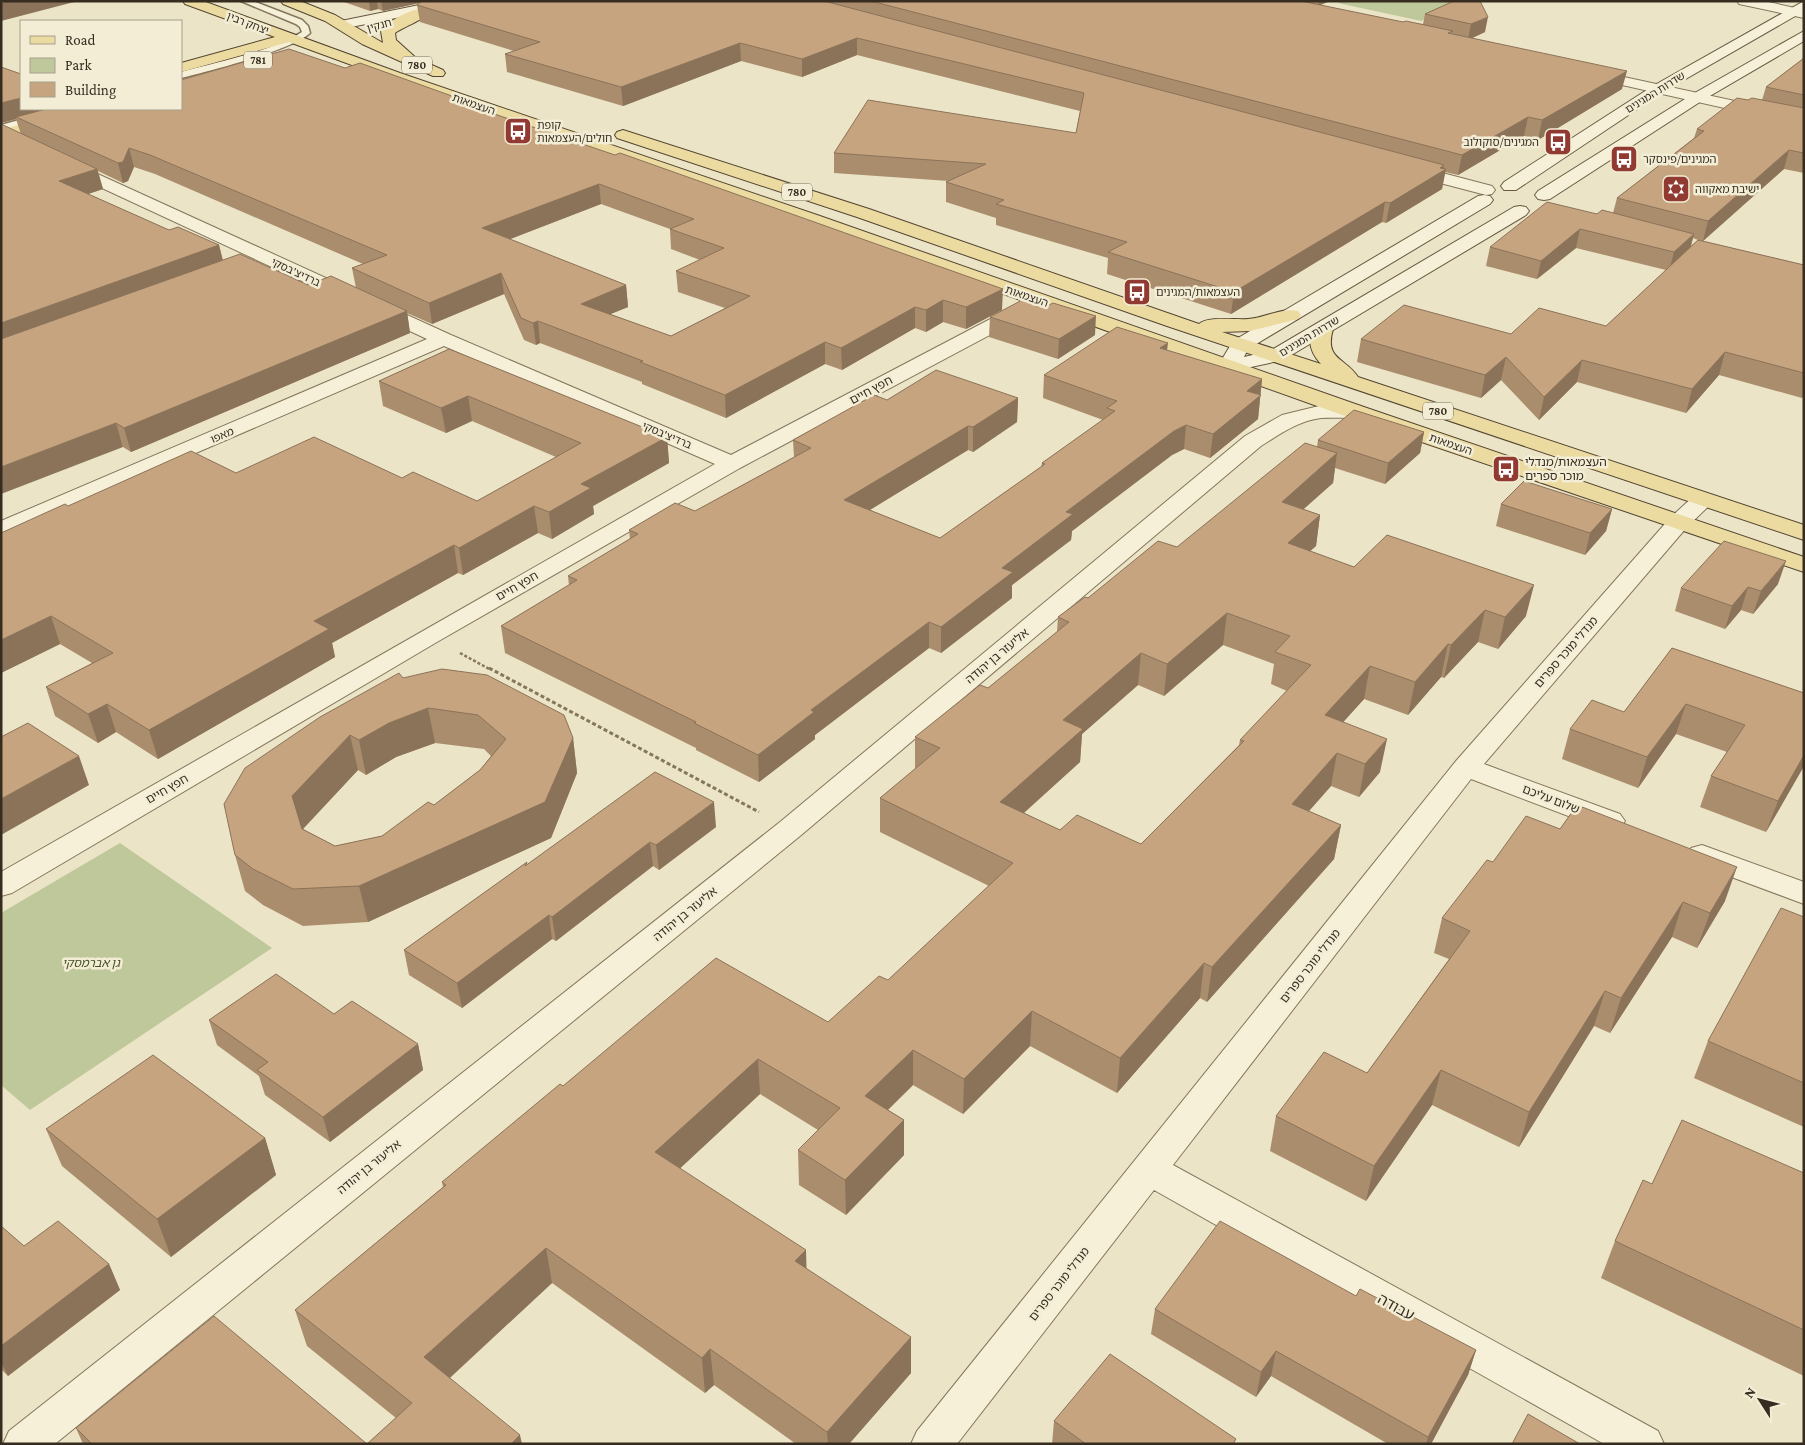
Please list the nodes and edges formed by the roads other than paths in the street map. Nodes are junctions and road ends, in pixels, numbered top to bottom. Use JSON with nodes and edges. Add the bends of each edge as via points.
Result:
{"nodes":[{"id":1,"x":190,"y":1,"type":"edge"},
{"id":2,"x":245,"y":1,"type":"edge"},
{"id":3,"x":288,"y":1,"type":"edge"},
{"id":4,"x":1744,"y":1,"type":"edge"},
{"id":5,"x":455,"y":2,"type":"edge"},
{"id":6,"x":1800,"y":10,"type":"edge"},
{"id":7,"x":424,"y":12,"type":"junction"},
{"id":8,"x":245,"y":22,"type":"junction"},
{"id":9,"x":347,"y":29,"type":"junction"},
{"id":10,"x":1804,"y":35,"type":"edge"},
{"id":11,"x":298,"y":46,"type":"junction"},
{"id":12,"x":226,"y":55,"type":"junction"},
{"id":13,"x":182,"y":68,"type":"edge"},
{"id":14,"x":425,"y":68,"type":"junction"},
{"id":15,"x":1572,"y":69,"type":"edge"},
{"id":16,"x":209,"y":74,"type":"junction"},
{"id":17,"x":182,"y":75,"type":"edge"},
{"id":18,"x":450,"y":77,"type":"dead end"},
{"id":19,"x":182,"y":82,"type":"edge"},
{"id":20,"x":1658,"y":88,"type":"junction"},
{"id":21,"x":1698,"y":97,"type":"junction"},
{"id":22,"x":38,"y":110,"type":"edge"},
{"id":23,"x":65,"y":110,"type":"edge"},
{"id":24,"x":88,"y":110,"type":"edge"},
{"id":25,"x":1804,"y":121,"type":"edge"},
{"id":26,"x":2,"y":130,"type":"edge"},
{"id":27,"x":608,"y":130,"type":"dead end"},
{"id":28,"x":30,"y":147,"type":"edge"},
{"id":29,"x":47,"y":156,"type":"edge"},
{"id":30,"x":1390,"y":164,"type":"edge"},
{"id":31,"x":1510,"y":186,"type":"junction"},
{"id":32,"x":1485,"y":195,"type":"junction"},
{"id":33,"x":1549,"y":204,"type":"junction"},
{"id":34,"x":1520,"y":211,"type":"junction"},
{"id":35,"x":269,"y":259,"type":"junction"},
{"id":36,"x":241,"y":269,"type":"edge"},
{"id":37,"x":1040,"y":300,"type":"junction"},
{"id":38,"x":1292,"y":314,"type":"junction"},
{"id":39,"x":1174,"y":322,"type":"junction"},
{"id":40,"x":1322,"y":328,"type":"junction"},
{"id":41,"x":444,"y":339,"type":"junction"},
{"id":42,"x":1240,"y":345,"type":"junction"},
{"id":43,"x":1276,"y":356,"type":"junction"},
{"id":44,"x":1228,"y":366,"type":"junction"},
{"id":45,"x":1358,"y":398,"type":"junction"},
{"id":46,"x":732,"y":463,"type":"junction"},
{"id":47,"x":1703,"y":500,"type":"junction"},
{"id":48,"x":1679,"y":522,"type":"junction"},
{"id":49,"x":1,"y":530,"type":"edge"},
{"id":50,"x":1804,"y":534,"type":"edge"},
{"id":51,"x":1804,"y":565,"type":"edge"},
{"id":52,"x":1466,"y":767,"type":"junction"},
{"id":53,"x":1630,"y":829,"type":"edge"},
{"id":54,"x":1676,"y":846,"type":"edge"},
{"id":55,"x":1,"y":886,"type":"edge"},
{"id":56,"x":1804,"y":894,"type":"edge"},
{"id":57,"x":1150,"y":1170,"type":"junction"},
{"id":58,"x":24,"y":1444,"type":"edge"},
{"id":59,"x":932,"y":1444,"type":"edge"},
{"id":60,"x":1643,"y":1444,"type":"edge"}],
"edges":[{"from":1,"to":8,"type":"main road","name":"יצחק רבין","number":"781"},
{"from":2,"to":11,"type":"lane","via":[[304,26]]},
{"from":3,"to":9,"type":"main road","via":[[320,13]]},
{"from":4,"to":6,"type":"street"},
{"from":5,"to":7,"type":"street","name":"חנקין"},
{"from":5,"to":9,"type":"street","name":"חנקין"},
{"from":6,"to":20,"type":"street","name":"שדרות המגינים"},
{"from":7,"to":9,"type":"street","name":"חנקין"},
{"from":7,"to":14,"type":"main road","via":[[392,27],[388,36],[394,46]]},
{"from":8,"to":11,"type":"main road","name":"יצחק רבין","number":"781"},
{"from":8,"to":12,"type":"main road","via":[[249,32],[247,42]]},
{"from":9,"to":11,"type":"main road","name":"חנקין","number":"781"},
{"from":9,"to":14,"type":"main road","name":"העצמאות","number":"780"},
{"from":10,"to":21,"type":"street"},
{"from":11,"to":12,"type":"main road","number":"781"},
{"from":11,"to":16,"type":"main road","number":"781"},
{"from":11,"to":16,"type":"main road","via":[[258,63]]},
{"from":11,"to":17,"type":"lane"},
{"from":11,"to":37,"type":"main road","name":"העצמאות","number":"780"},
{"from":12,"to":13,"type":"main road","number":"781"},
{"from":14,"to":18,"type":"main road","name":"העצמאות","number":"780"},
{"from":15,"to":20,"type":"street"},
{"from":16,"to":19,"type":"main road","number":"781"},
{"from":20,"to":21,"type":"street"},
{"from":20,"to":31,"type":"street","name":"שדרות המגינים"},
{"from":21,"to":25,"type":"street"},
{"from":21,"to":33,"type":"street"},
{"from":22,"to":26,"type":"main road"},
{"from":23,"to":26,"type":"lane"},
{"from":24,"to":26,"type":"main road"},
{"from":26,"to":28,"type":"street"},
{"from":27,"to":39,"type":"main road","name":"העצמאות","number":"780","via":[[862,213]]},
{"from":29,"to":35,"type":"street","name":"ברדיצ'בסקי"},
{"from":30,"to":32,"type":"street"},
{"from":31,"to":32,"type":"street"},
{"from":31,"to":33,"type":"street","via":[[1529,189]]},
{"from":32,"to":34,"type":"street","via":[[1498,208]]},
{"from":32,"to":38,"type":"street"},
{"from":33,"to":34,"type":"street","via":[[1531,211]]},
{"from":34,"to":40,"type":"street","name":"שדרות המגינים"},
{"from":35,"to":36,"type":"street"},
{"from":35,"to":41,"type":"street","name":"ברדיצ'בסקי"},
{"from":37,"to":44,"type":"main road","name":"העצמאות","number":"780"},
{"from":37,"to":46,"type":"street","name":"חפץ חיים"},
{"from":38,"to":39,"type":"main road","via":[[1232,327]]},
{"from":38,"to":42,"type":"street"},
{"from":39,"to":42,"type":"main road","name":"העצמאות","number":"780"},
{"from":40,"to":43,"type":"street","name":"שדרות המגינים"},
{"from":40,"to":45,"type":"main road","via":[[1319,347],[1325,357],[1348,377]]},
{"from":41,"to":46,"type":"street","name":"ברדיצ'בסקי"},
{"from":41,"to":49,"type":"street","name":"מאפו"},
{"from":42,"to":43,"type":"main road","name":"העצמאות","number":"780"},
{"from":42,"to":44,"type":"street"},
{"from":43,"to":44,"type":"street","name":"שדרות המגינים"},
{"from":43,"to":45,"type":"main road","name":"העצמאות","number":"780"},
{"from":44,"to":45,"type":"main road","name":"העצמאות","number":"780"},
{"from":45,"to":47,"type":"main road","name":"העצמאות","number":"780"},
{"from":45,"to":48,"type":"main road","name":"העצמאות","number":"780"},
{"from":45,"to":58,"type":"street","name":"אליעזר בן יהודה","via":[[1282,422],[1253,441],[790,829]]},
{"from":46,"to":55,"type":"street","name":"חפץ חיים"},
{"from":47,"to":48,"type":"street","name":"מנדלי מוכר ספרים"},
{"from":47,"to":50,"type":"main road","name":"העצמאות","number":"780"},
{"from":48,"to":51,"type":"main road","name":"העצמאות","number":"780"},
{"from":48,"to":52,"type":"street","name":"מנדלי מוכר ספרים"},
{"from":52,"to":53,"type":"street","name":"שלום עליכם"},
{"from":52,"to":57,"type":"street","name":"מנדלי מוכר ספרים"},
{"from":54,"to":56,"type":"street"},
{"from":57,"to":59,"type":"street","name":"מנדלי מוכר ספרים"},
{"from":57,"to":60,"type":"street","name":"עבודה"}]}
